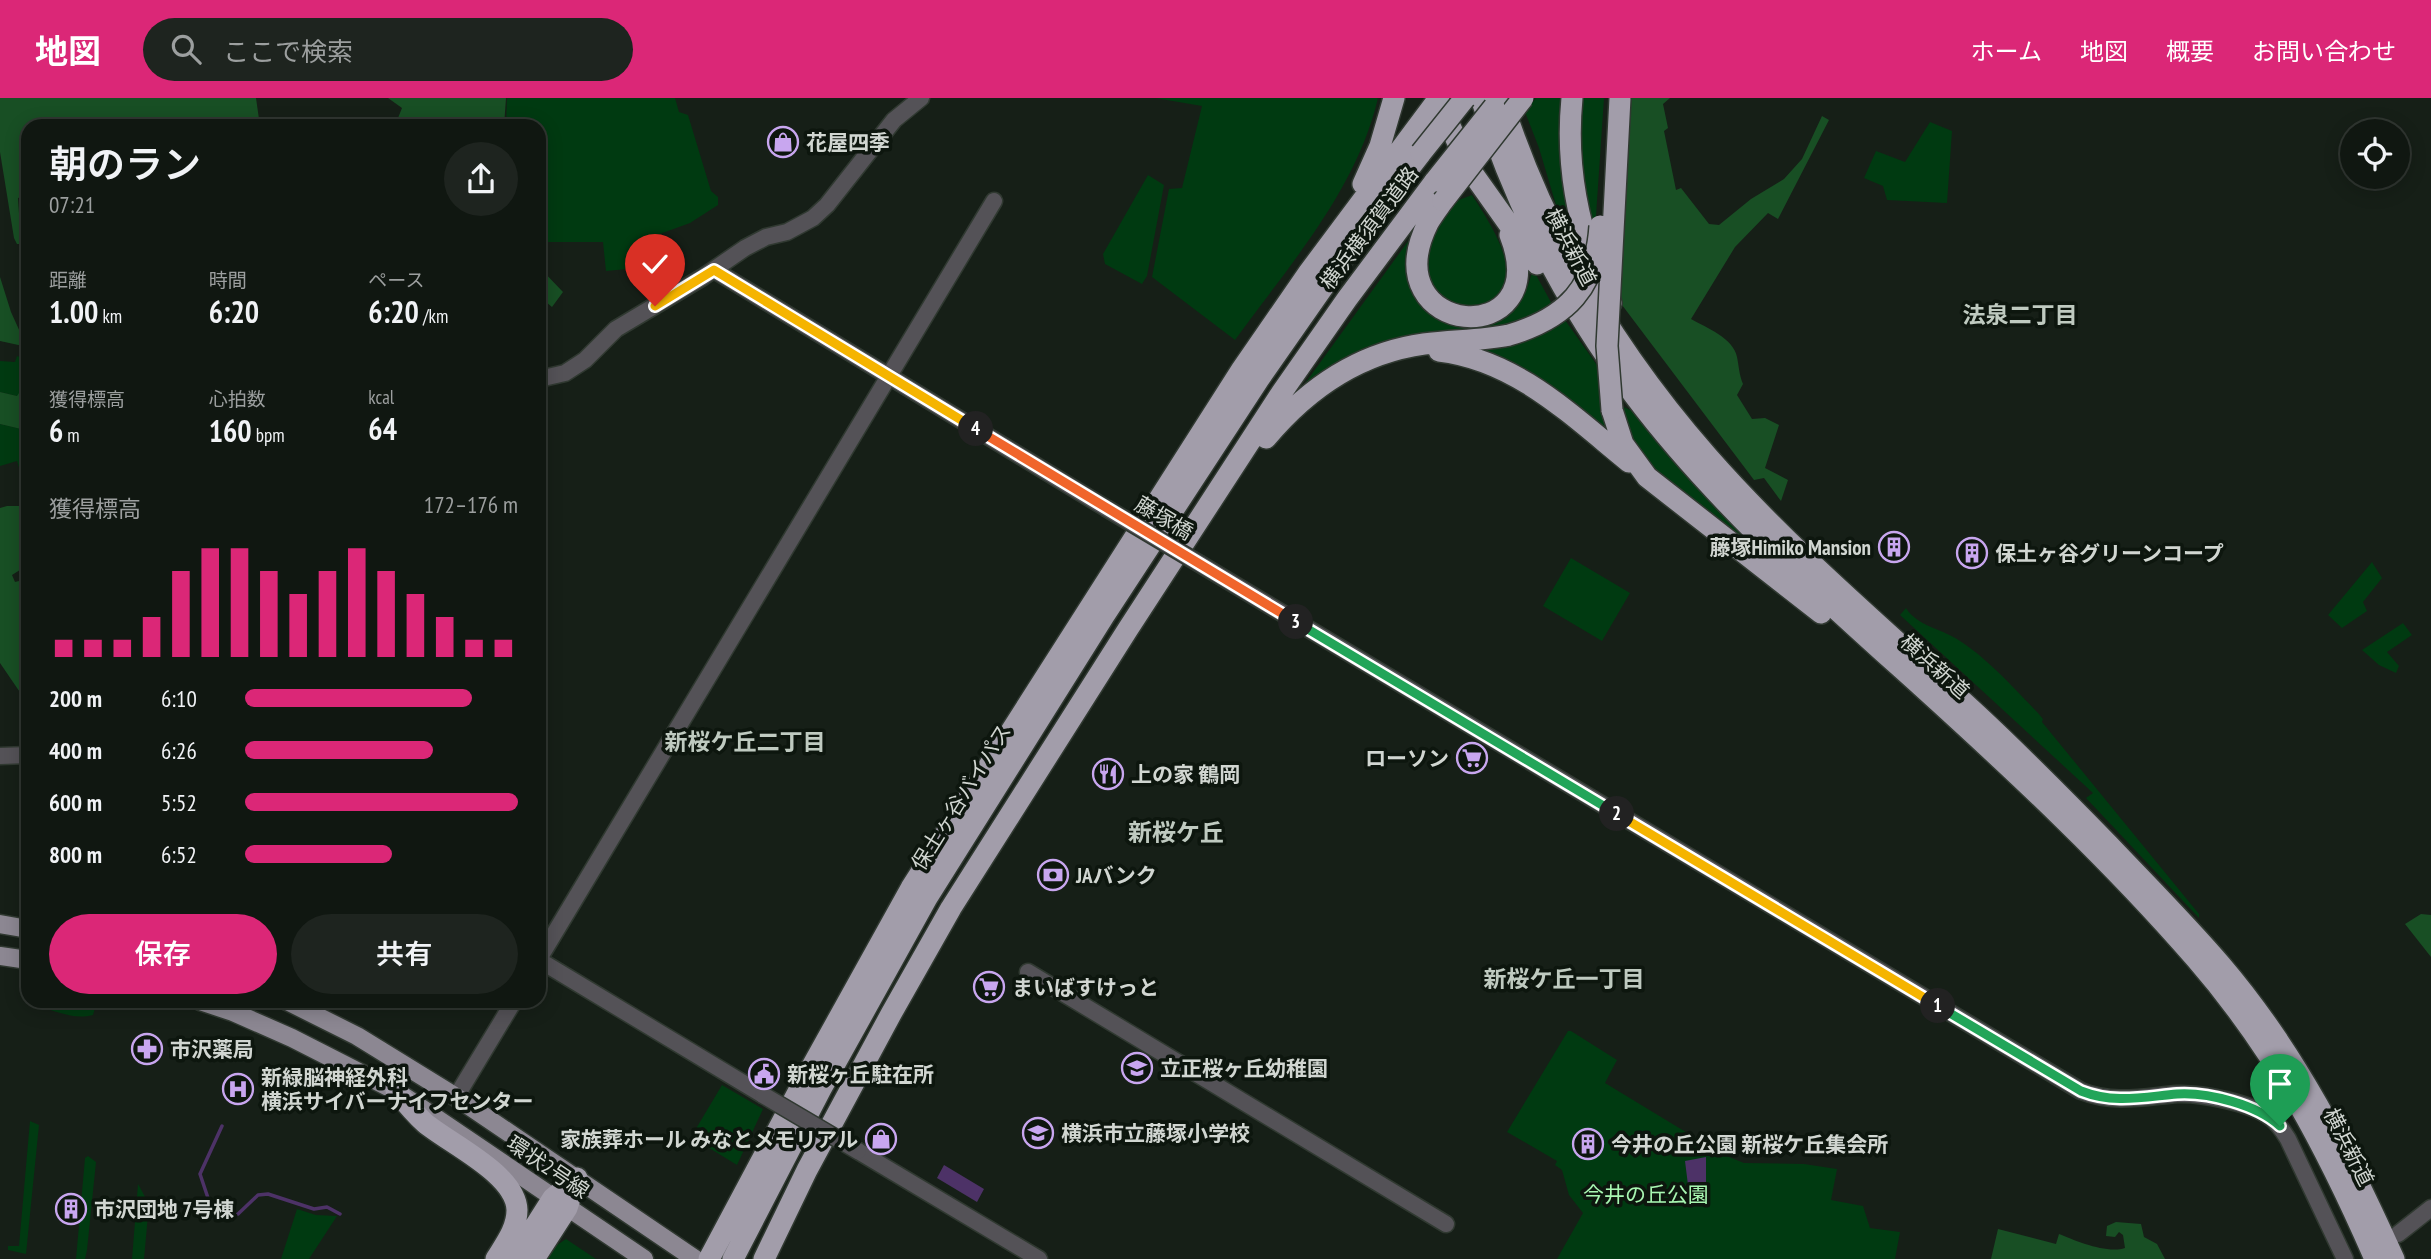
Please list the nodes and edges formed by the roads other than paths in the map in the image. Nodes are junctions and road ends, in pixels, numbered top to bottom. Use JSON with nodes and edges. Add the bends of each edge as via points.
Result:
{"nodes":[{"id":1,"x":921,"y":98,"type":"edge"},
{"id":2,"x":1394,"y":98,"type":"edge"},
{"id":3,"x":1439,"y":98,"type":"edge"},
{"id":4,"x":1465,"y":98,"type":"edge"},
{"id":5,"x":1481,"y":98,"type":"edge"},
{"id":6,"x":1501,"y":98,"type":"edge"},
{"id":7,"x":1508,"y":98,"type":"edge"},
{"id":8,"x":1523,"y":98,"type":"edge"},
{"id":9,"x":1572,"y":98,"type":"edge"},
{"id":10,"x":1608,"y":98,"type":"edge"},
{"id":11,"x":1620,"y":98,"type":"edge"},
{"id":12,"x":1439,"y":191,"type":"junction"},
{"id":13,"x":1490,"y":199,"type":"junction"},
{"id":14,"x":994,"y":201,"type":"dead end"},
{"id":15,"x":1541,"y":204,"type":"junction"},
{"id":16,"x":1377,"y":210,"type":"junction"},
{"id":17,"x":714,"y":270,"type":"junction"},
{"id":18,"x":1309,"y":272,"type":"junction"},
{"id":19,"x":1394,"y":349,"type":"junction"},
{"id":20,"x":1614,"y":367,"type":"junction"},
{"id":21,"x":889,"y":376,"type":"junction"},
{"id":22,"x":546,"y":377,"type":"edge"},
{"id":23,"x":1259,"y":379,"type":"joint"},
{"id":24,"x":1186,"y":457,"type":"junction"},
{"id":25,"x":1647,"y":477,"type":"junction"},
{"id":26,"x":1206,"y":509,"type":"junction"},
{"id":27,"x":1772,"y":524,"type":"junction"},
{"id":28,"x":1966,"y":727,"type":"junction"},
{"id":29,"x":21,"y":755,"type":"edge"},
{"id":30,"x":0,"y":756,"type":"edge"},
{"id":31,"x":0,"y":924,"type":"edge"},
{"id":32,"x":21,"y":928,"type":"edge"},
{"id":33,"x":546,"y":947,"type":"edge"},
{"id":34,"x":0,"y":956,"type":"edge"},
{"id":35,"x":21,"y":959,"type":"edge"},
{"id":36,"x":546,"y":963,"type":"edge"},
{"id":37,"x":1028,"y":972,"type":"dead end"},
{"id":38,"x":221,"y":1008,"type":"edge"},
{"id":39,"x":301,"y":1008,"type":"edge"},
{"id":40,"x":510,"y":1008,"type":"edge"},
{"id":41,"x":397,"y":1091,"type":"junction"},
{"id":42,"x":456,"y":1097,"type":"junction"},
{"id":43,"x":807,"y":1170,"type":"junction"},
{"id":44,"x":577,"y":1178,"type":"junction"},
{"id":45,"x":560,"y":1203,"type":"junction"},
{"id":46,"x":2431,"y":1208,"type":"edge"},
{"id":47,"x":1446,"y":1224,"type":"dead end"},
{"id":48,"x":2398,"y":1234,"type":"dead end"},
{"id":49,"x":496,"y":1259,"type":"edge"},
{"id":50,"x":514,"y":1259,"type":"edge"},
{"id":51,"x":534,"y":1259,"type":"edge"},
{"id":52,"x":644,"y":1259,"type":"edge"},
{"id":53,"x":695,"y":1259,"type":"edge"},
{"id":54,"x":711,"y":1259,"type":"edge"},
{"id":55,"x":733,"y":1259,"type":"edge"},
{"id":56,"x":764,"y":1259,"type":"edge"},
{"id":57,"x":771,"y":1259,"type":"edge"},
{"id":58,"x":1039,"y":1259,"type":"edge"},
{"id":59,"x":2345,"y":1259,"type":"edge"},
{"id":60,"x":2375,"y":1259,"type":"edge"},
{"id":61,"x":2394,"y":1259,"type":"edge"}],
"edges":[{"from":1,"to":17,"type":"street","via":[[894,120],[813,218],[756,242]]},
{"from":2,"to":18,"type":"highway","via":[[1359,192]]},
{"from":3,"to":13,"type":"highway","via":[[1457,144]]},
{"from":3,"to":18,"type":"highway"},
{"from":4,"to":16,"type":"highway","name":"横浜横須賀道路","bridge":true},
{"from":5,"to":20,"type":"highway","name":"横浜新道","via":[[1537,240]]},
{"from":6,"to":12,"type":"highway","name":"横浜横須賀道路","bridge":true},
{"from":6,"to":15,"type":"highway","name":"横浜新道"},
{"from":7,"to":15,"type":"highway"},
{"from":8,"to":12,"type":"highway","bridge":true},
{"from":9,"to":27,"type":"highway","via":[[1574,191],[1586,241],[1605,289],[1636,347],[1676,406]]},
{"from":10,"to":19,"type":"highway","bridge":true,"via":[[1599,246],[1586,284],[1562,311],[1536,326],[1482,340]]},
{"from":11,"to":25,"type":"highway","bridge":true,"via":[[1607,346],[1609,389],[1623,444]]},
{"from":12,"to":13,"type":"highway","via":[[1423,238],[1420,277],[1437,307],[1470,318],[1500,308],[1516,282],[1514,245]]},
{"from":12,"to":26,"type":"highway","name":"横浜横須賀道路","via":[[1347,299]]},
{"from":13,"to":20,"type":"highway"},
{"from":14,"to":21,"type":"street"},
{"from":15,"to":27,"type":"highway","name":"横浜新道","via":[[1595,306],[1629,356],[1707,456]]},
{"from":16,"to":23,"type":"highway","name":"横浜横須賀道路"},
{"from":16,"to":24,"type":"highway"},
{"from":17,"to":21,"type":"street","name":"藤塚橋"},
{"from":17,"to":22,"type":"street","via":[[616,329],[565,373]]},
{"from":18,"to":24,"type":"highway"},
{"from":19,"to":25,"type":"highway","via":[[1456,353],[1495,365],[1551,400]]},
{"from":19,"to":26,"type":"highway","via":[[1354,365],[1300,401]]},
{"from":20,"to":28,"type":"highway","name":"横浜新道","via":[[1692,466],[1759,537]]},
{"from":21,"to":33,"type":"street"},
{"from":21,"to":59,"type":"street","name":"藤塚橋","bridge":true,"via":[[2081,1091],[2117,1100],[2179,1094],[2204,1097],[2270,1117],[2288,1139]]},
{"from":23,"to":55,"type":"highway","name":"保土ヶ谷バイパス","via":[[927,898]]},
{"from":24,"to":54,"type":"highway","via":[[911,888]]},
{"from":25,"to":28,"type":"highway"},
{"from":26,"to":43,"type":"highway","via":[[951,908]]},
{"from":27,"to":61,"type":"highway","name":"横浜新道","via":[[2043,778],[2224,968],[2316,1099]]},
{"from":28,"to":60,"type":"highway","name":"横浜新道","via":[[2155,914],[2230,1002],[2315,1130]]},
{"from":29,"to":30,"type":"street"},
{"from":31,"to":32,"type":"main road"},
{"from":34,"to":35,"type":"main road"},
{"from":36,"to":58,"type":"street","bridge":true},
{"from":37,"to":47,"type":"street"},
{"from":38,"to":41,"type":"main road","name":"環状2号線"},
{"from":39,"to":42,"type":"main road","name":"環状2号線","via":[[357,1036]]},
{"from":40,"to":42,"type":"street"},
{"from":41,"to":45,"type":"main road","name":"環状2号線"},
{"from":41,"to":49,"type":"highway","via":[[425,1123],[508,1187],[517,1207],[516,1224]]},
{"from":42,"to":44,"type":"main road","name":"環状2号線"},
{"from":43,"to":56,"type":"highway"},
{"from":43,"to":57,"type":"highway"},
{"from":44,"to":45,"type":"highway"},
{"from":44,"to":53,"type":"main road","name":"環状2号線"},
{"from":45,"to":50,"type":"highway"},
{"from":45,"to":51,"type":"highway"},
{"from":45,"to":52,"type":"main road","name":"環状2号線"},
{"from":46,"to":48,"type":"street"}]}
